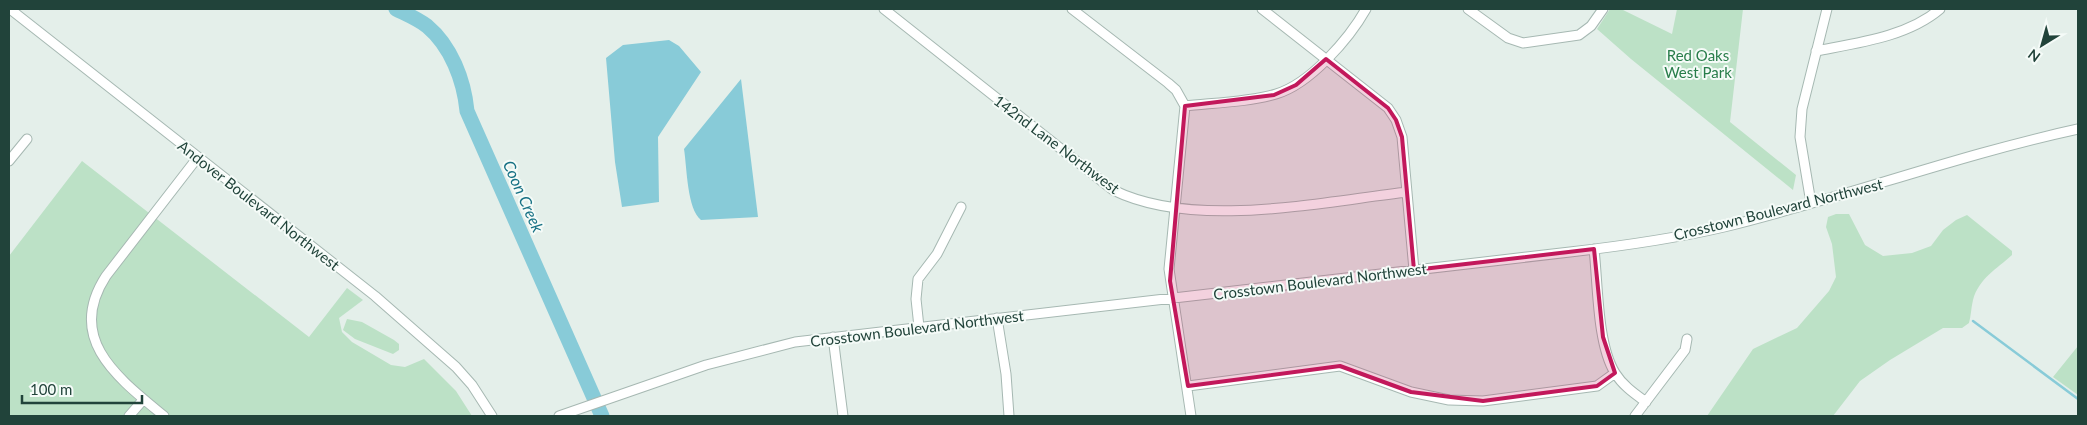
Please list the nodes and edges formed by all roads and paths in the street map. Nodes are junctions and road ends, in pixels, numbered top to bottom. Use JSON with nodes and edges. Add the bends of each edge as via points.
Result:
{"nodes":[{"id":1,"x":10,"y":9,"type":"edge"},
{"id":2,"x":884,"y":9,"type":"edge"},
{"id":3,"x":1072,"y":9,"type":"edge"},
{"id":4,"x":1262,"y":9,"type":"edge"},
{"id":5,"x":1366,"y":9,"type":"edge"},
{"id":6,"x":1468,"y":9,"type":"edge"},
{"id":7,"x":1603,"y":9,"type":"edge"},
{"id":8,"x":1827,"y":9,"type":"edge"},
{"id":9,"x":1940,"y":9,"type":"edge"},
{"id":10,"x":1816,"y":51,"type":"junction"},
{"id":11,"x":1326,"y":59,"type":"junction"},
{"id":12,"x":1185,"y":106,"type":"junction"},
{"id":13,"x":2078,"y":129,"type":"edge"},
{"id":14,"x":27,"y":139,"type":"dead end"},
{"id":15,"x":198,"y":157,"type":"junction"},
{"id":16,"x":9,"y":161,"type":"edge"},
{"id":17,"x":1407,"y":192,"type":"junction"},
{"id":18,"x":1810,"y":203,"type":"junction"},
{"id":19,"x":1174,"y":206,"type":"junction"},
{"id":20,"x":961,"y":207,"type":"dead end"},
{"id":21,"x":1594,"y":249,"type":"junction"},
{"id":22,"x":1414,"y":270,"type":"junction"},
{"id":23,"x":1173,"y":298,"type":"junction"},
{"id":24,"x":997,"y":318,"type":"junction"},
{"id":25,"x":919,"y":327,"type":"junction"},
{"id":26,"x":834,"y":337,"type":"junction"},
{"id":27,"x":1687,"y":338,"type":"dead end"},
{"id":28,"x":1615,"y":373,"type":"junction"},
{"id":29,"x":1188,"y":386,"type":"junction"},
{"id":30,"x":143,"y":400,"type":"junction"},
{"id":31,"x":1646,"y":402,"type":"junction"},
{"id":32,"x":129,"y":416,"type":"edge"},
{"id":33,"x":164,"y":416,"type":"edge"},
{"id":34,"x":492,"y":416,"type":"edge"},
{"id":35,"x":559,"y":416,"type":"edge"},
{"id":36,"x":843,"y":416,"type":"edge"},
{"id":37,"x":1009,"y":416,"type":"edge"},
{"id":38,"x":1191,"y":416,"type":"edge"},
{"id":39,"x":1635,"y":416,"type":"edge"}],
"edges":[{"from":1,"to":15,"type":"street","name":"Andover Boulevard Northwest"},
{"from":2,"to":19,"type":"street","name":"142nd Lane Northwest","via":[[1113,190],[1140,201]]},
{"from":3,"to":12,"type":"street","via":[[1168,83]]},
{"from":4,"to":11,"type":"street"},
{"from":5,"to":11,"type":"street","via":[[1352,32]]},
{"from":6,"to":7,"type":"street","via":[[1508,38],[1523,43],[1585,32]]},
{"from":8,"to":10,"type":"street"},
{"from":9,"to":10,"type":"street","via":[[1908,28]]},
{"from":10,"to":18,"type":"street","via":[[1802,109],[1800,137]]},
{"from":11,"to":12,"type":"street","via":[[1296,85],[1274,94]]},
{"from":11,"to":17,"type":"street","via":[[1388,108],[1396,120],[1402,137]]},
{"from":12,"to":19,"type":"street"},
{"from":13,"to":18,"type":"street","name":"Crosstown Boulevard Northwest","via":[[1996,149]]},
{"from":14,"to":16,"type":"street"},
{"from":15,"to":30,"type":"street","via":[[106,276],[91,307],[92,328],[101,355]]},
{"from":15,"to":34,"type":"street","name":"Andover Boulevard Northwest","via":[[375,296],[472,385]]},
{"from":17,"to":19,"type":"street","name":"142nd Lane Northwest","via":[[1238,212]]},
{"from":17,"to":22,"type":"street"},
{"from":18,"to":21,"type":"street","name":"Crosstown Boulevard Northwest","via":[[1707,230]]},
{"from":19,"to":23,"type":"street","via":[[1169,262]]},
{"from":20,"to":25,"type":"street","via":[[937,254],[918,279]]},
{"from":21,"to":22,"type":"street","name":"Crosstown Boulevard Northwest"},
{"from":21,"to":28,"type":"street","via":[[1603,337]]},
{"from":22,"to":23,"type":"street","name":"Crosstown Boulevard Northwest"},
{"from":23,"to":24,"type":"street","name":"Crosstown Boulevard Northwest"},
{"from":23,"to":29,"type":"street"},
{"from":24,"to":25,"type":"street","name":"Crosstown Boulevard Northwest"},
{"from":24,"to":37,"type":"street"},
{"from":25,"to":26,"type":"street","name":"Crosstown Boulevard Northwest"},
{"from":26,"to":35,"type":"street","name":"Crosstown Boulevard Northwest","via":[[736,356]]},
{"from":26,"to":36,"type":"street"},
{"from":27,"to":31,"type":"street","via":[[1685,350]]},
{"from":28,"to":29,"type":"street","via":[[1597,386],[1482,401],[1449,400],[1411,392],[1340,366]]},
{"from":28,"to":31,"type":"street"},
{"from":29,"to":38,"type":"street"},
{"from":30,"to":32,"type":"street"},
{"from":30,"to":33,"type":"street"},
{"from":31,"to":39,"type":"street"}]}
